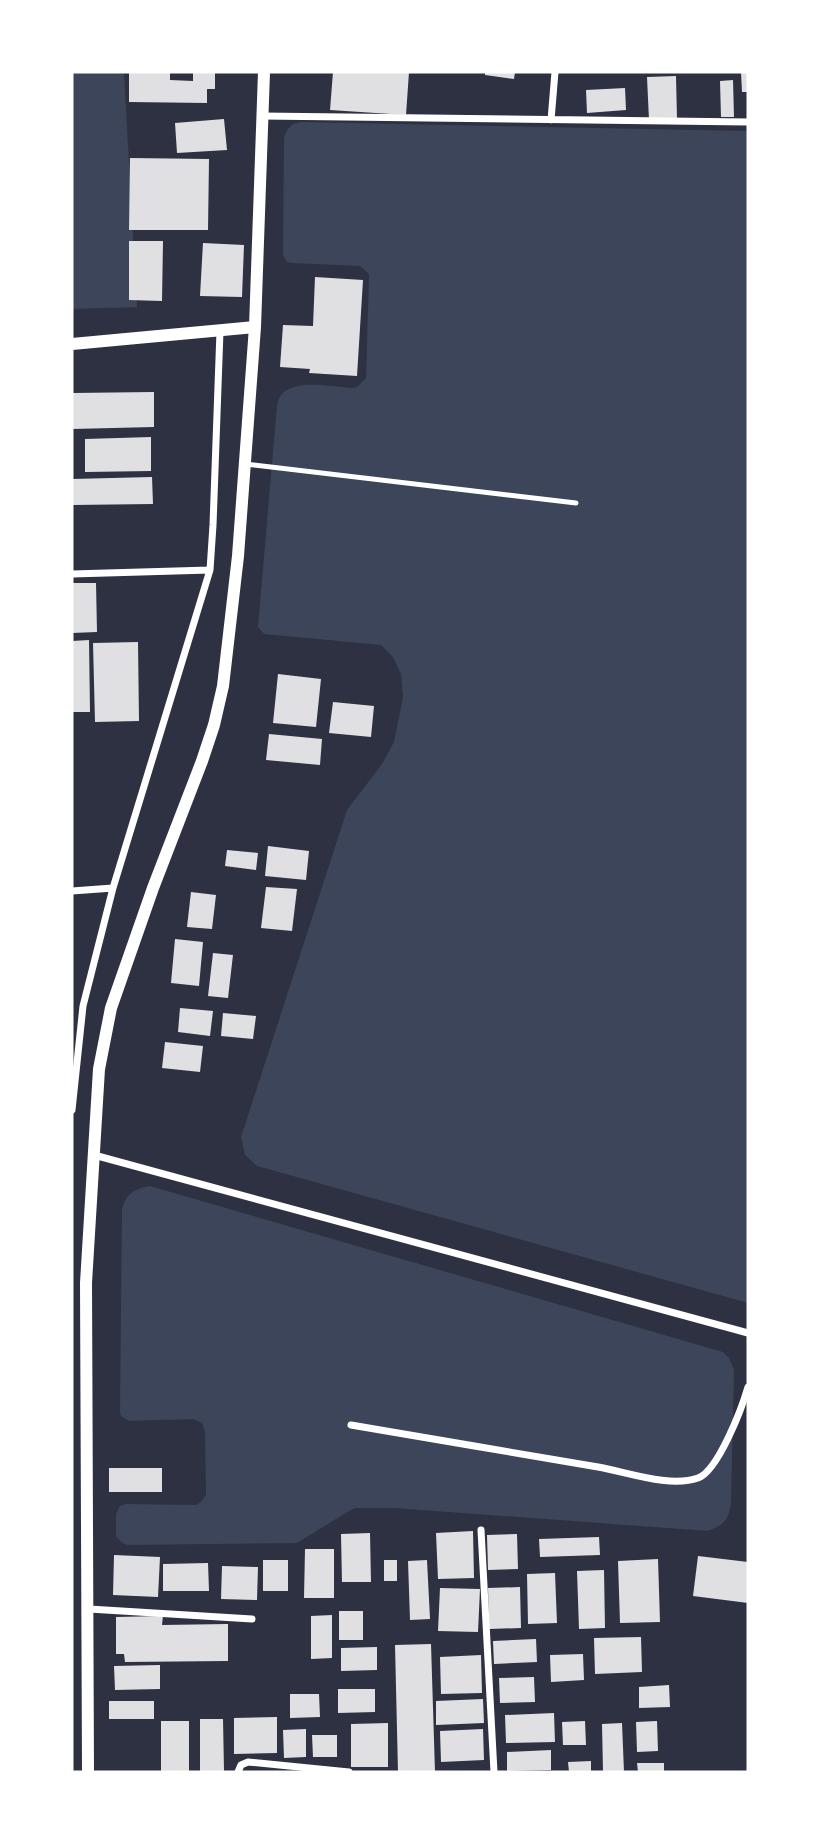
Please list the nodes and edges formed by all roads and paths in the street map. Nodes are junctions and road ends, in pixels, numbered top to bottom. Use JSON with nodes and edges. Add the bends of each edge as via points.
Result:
{"nodes":[{"id":1,"x":264,"y":72,"type":"edge"},
{"id":2,"x":555,"y":72,"type":"edge"},
{"id":3,"x":262,"y":116,"type":"junction"},
{"id":4,"x":551,"y":120,"type":"junction"},
{"id":5,"x":748,"y":122,"type":"edge"},
{"id":6,"x":255,"y":327,"type":"junction"},
{"id":7,"x":220,"y":331,"type":"junction"},
{"id":8,"x":72,"y":344,"type":"edge"},
{"id":9,"x":245,"y":464,"type":"junction"},
{"id":10,"x":576,"y":503,"type":"dead end"},
{"id":11,"x":210,"y":570,"type":"junction"},
{"id":12,"x":72,"y":574,"type":"edge"},
{"id":13,"x":113,"y":888,"type":"junction"},
{"id":14,"x":72,"y":891,"type":"edge"},
{"id":15,"x":72,"y":1110,"type":"edge"},
{"id":16,"x":93,"y":1155,"type":"junction"},
{"id":17,"x":748,"y":1333,"type":"edge"},
{"id":18,"x":748,"y":1387,"type":"edge"},
{"id":19,"x":351,"y":1424,"type":"dead end"},
{"id":20,"x":481,"y":1530,"type":"dead end"},
{"id":21,"x":89,"y":1609,"type":"junction"},
{"id":22,"x":252,"y":1619,"type":"dead end"},
{"id":23,"x":88,"y":1772,"type":"edge"},
{"id":24,"x":238,"y":1772,"type":"edge"},
{"id":25,"x":349,"y":1772,"type":"edge"},
{"id":26,"x":494,"y":1772,"type":"edge"}],
"edges":[{"from":1,"to":3,"type":"street"},
{"from":2,"to":4,"type":"street"},
{"from":3,"to":4,"type":"street"},
{"from":3,"to":6,"type":"street"},
{"from":4,"to":5,"type":"street"},
{"from":6,"to":7,"type":"street"},
{"from":6,"to":9,"type":"street"},
{"from":7,"to":8,"type":"street"},
{"from":7,"to":11,"type":"street"},
{"from":9,"to":10,"type":"lane"},
{"from":9,"to":16,"type":"street","via":[[223,686],[202,761],[111,1008],[99,1069]]},
{"from":11,"to":12,"type":"street"},
{"from":11,"to":13,"type":"street"},
{"from":13,"to":14,"type":"street"},
{"from":13,"to":15,"type":"street","via":[[83,1006]]},
{"from":16,"to":17,"type":"street"},
{"from":16,"to":21,"type":"street","via":[[86,1283]]},
{"from":18,"to":19,"type":"street","via":[[717,1461],[699,1478],[685,1480],[668,1481]]},
{"from":20,"to":26,"type":"street"},
{"from":21,"to":22,"type":"street"},
{"from":21,"to":23,"type":"street"},
{"from":24,"to":25,"type":"street","via":[[248,1762]]}]}
